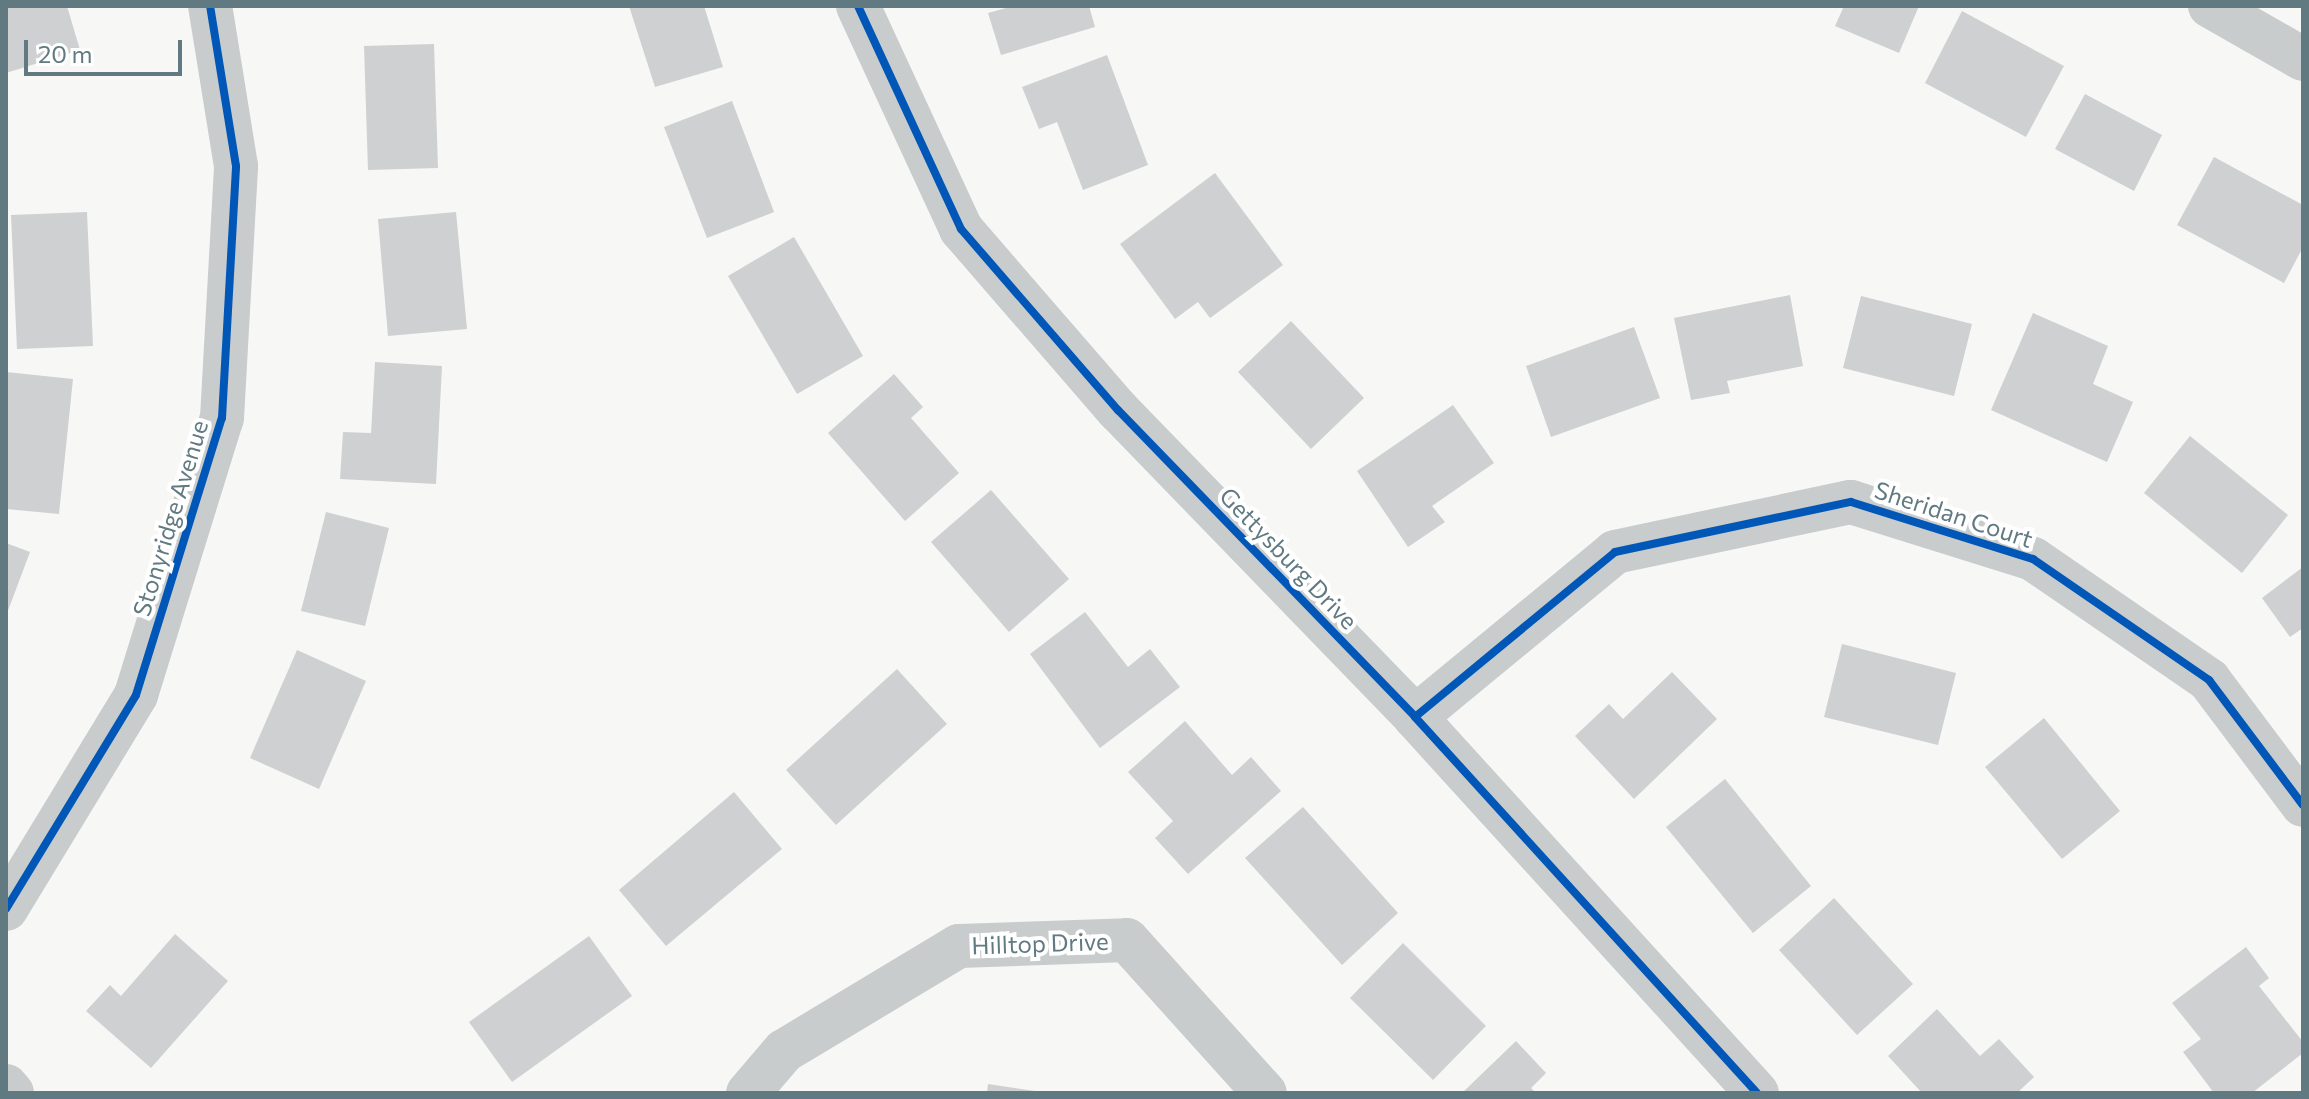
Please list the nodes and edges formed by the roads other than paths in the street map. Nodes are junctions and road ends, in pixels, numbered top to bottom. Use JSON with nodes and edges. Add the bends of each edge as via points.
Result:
{"nodes":[{"id":1,"x":210,"y":6,"type":"edge"},
{"id":2,"x":858,"y":6,"type":"edge"},
{"id":3,"x":2210,"y":6,"type":"edge"},
{"id":4,"x":2303,"y":59,"type":"edge"},
{"id":5,"x":1415,"y":717,"type":"junction"},
{"id":6,"x":2303,"y":805,"type":"edge"},
{"id":7,"x":6,"y":909,"type":"edge"},
{"id":8,"x":6,"y":1086,"type":"edge"},
{"id":9,"x":12,"y":1093,"type":"edge"},
{"id":10,"x":748,"y":1093,"type":"edge"},
{"id":11,"x":1265,"y":1093,"type":"edge"},
{"id":12,"x":1757,"y":1093,"type":"edge"}],
"edges":[{"from":1,"to":7,"type":"street","name":"Stonyridge Avenue","via":[[236,166],[222,418],[136,695]]},
{"from":2,"to":5,"type":"street","name":"Gettysburg Drive","via":[[961,229],[1118,410]]},
{"from":3,"to":4,"type":"street"},
{"from":5,"to":6,"type":"street","name":"Sheridan Court","via":[[1615,552],[1851,502],[2033,559],[2209,680]]},
{"from":5,"to":12,"type":"street","name":"Gettysburg Drive"},
{"from":8,"to":9,"type":"street"},
{"from":10,"to":11,"type":"street","name":"Hilltop Drive","via":[[784,1051],[959,946],[1127,940]]}]}
